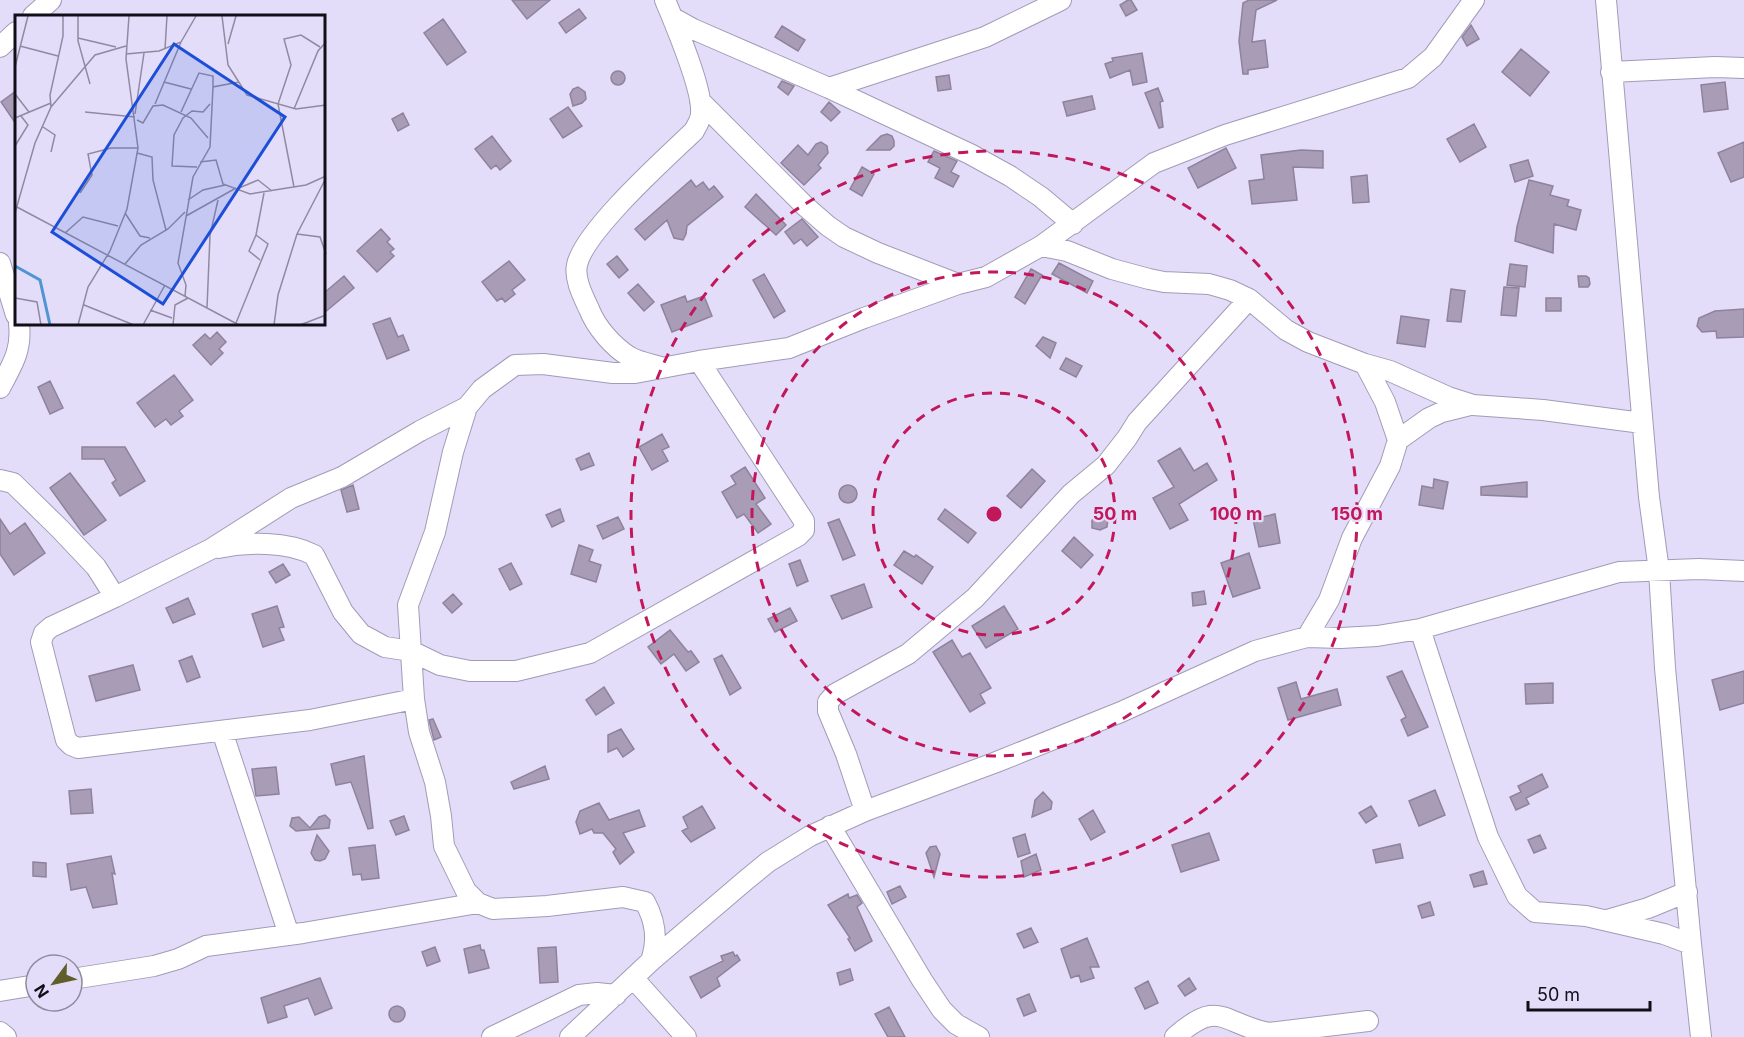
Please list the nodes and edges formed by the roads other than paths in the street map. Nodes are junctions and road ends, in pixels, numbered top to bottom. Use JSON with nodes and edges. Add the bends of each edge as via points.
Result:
{"nodes":[{"id":1,"x":51,"y":0,"type":"edge"},
{"id":2,"x":1061,"y":0,"type":"edge"},
{"id":3,"x":1474,"y":0,"type":"edge"},
{"id":4,"x":1606,"y":0,"type":"edge"},
{"id":5,"x":666,"y":5,"type":"edge"},
{"id":6,"x":34,"y":15,"type":"edge"},
{"id":7,"x":15,"y":33,"type":"edge"},
{"id":8,"x":0,"y":47,"type":"edge"},
{"id":9,"x":1744,"y":68,"type":"edge"},
{"id":10,"x":1611,"y":72,"type":"junction"},
{"id":11,"x":829,"y":88,"type":"junction"},
{"id":12,"x":700,"y":101,"type":"junction"},
{"id":13,"x":1072,"y":224,"type":"junction"},
{"id":14,"x":1041,"y":246,"type":"junction"},
{"id":15,"x":0,"y":263,"type":"edge"},
{"id":16,"x":958,"y":284,"type":"junction"},
{"id":17,"x":1249,"y":299,"type":"junction"},
{"id":18,"x":15,"y":312,"type":"edge"},
{"id":19,"x":20,"y":326,"type":"edge"},
{"id":20,"x":699,"y":361,"type":"junction"},
{"id":21,"x":1365,"y":364,"type":"junction"},
{"id":22,"x":661,"y":367,"type":"junction"},
{"id":23,"x":0,"y":388,"type":"edge"},
{"id":24,"x":1473,"y":405,"type":"junction"},
{"id":25,"x":467,"y":407,"type":"junction"},
{"id":26,"x":1642,"y":423,"type":"junction"},
{"id":27,"x":1398,"y":440,"type":"junction"},
{"id":28,"x":0,"y":480,"type":"edge"},
{"id":29,"x":211,"y":549,"type":"junction"},
{"id":30,"x":1659,"y":571,"type":"junction"},
{"id":31,"x":1744,"y":571,"type":"edge"},
{"id":32,"x":115,"y":597,"type":"junction"},
{"id":33,"x":1420,"y":629,"type":"junction"},
{"id":34,"x":1307,"y":637,"type":"junction"},
{"id":35,"x":411,"y":651,"type":"junction"},
{"id":36,"x":414,"y":699,"type":"junction"},
{"id":37,"x":222,"y":731,"type":"junction"},
{"id":38,"x":865,"y":811,"type":"junction"},
{"id":39,"x":830,"y":826,"type":"junction"},
{"id":40,"x":1687,"y":892,"type":"junction"},
{"id":41,"x":478,"y":903,"type":"junction"},
{"id":42,"x":1604,"y":920,"type":"junction"},
{"id":43,"x":289,"y":935,"type":"junction"},
{"id":44,"x":1691,"y":944,"type":"junction"},
{"id":45,"x":651,"y":961,"type":"junction"},
{"id":46,"x":84,"y":977,"type":"edge"},
{"id":47,"x":634,"y":979,"type":"junction"},
{"id":48,"x":24,"y":987,"type":"edge"},
{"id":49,"x":0,"y":991,"type":"edge"},
{"id":50,"x":616,"y":995,"type":"junction"},
{"id":51,"x":1368,"y":1021,"type":"dead end"},
{"id":52,"x":0,"y":1032,"type":"edge"},
{"id":53,"x":6,"y":1037,"type":"edge"},
{"id":54,"x":492,"y":1037,"type":"edge"},
{"id":55,"x":570,"y":1037,"type":"edge"},
{"id":56,"x":686,"y":1037,"type":"edge"},
{"id":57,"x":979,"y":1037,"type":"edge"},
{"id":58,"x":1175,"y":1037,"type":"edge"},
{"id":59,"x":1701,"y":1037,"type":"edge"}],
"edges":[{"from":1,"to":6,"type":"street"},
{"from":2,"to":11,"type":"street","via":[[985,37]]},
{"from":3,"to":13,"type":"street","via":[[1433,57],[1408,78],[1225,135],[1154,164]]},
{"from":4,"to":10,"type":"street"},
{"from":5,"to":11,"type":"street","via":[[693,29]]},
{"from":5,"to":12,"type":"street"},
{"from":7,"to":8,"type":"street"},
{"from":9,"to":10,"type":"street"},
{"from":10,"to":26,"type":"street"},
{"from":11,"to":13,"type":"street","via":[[1010,176]]},
{"from":12,"to":16,"type":"street","via":[[828,226],[878,253]]},
{"from":12,"to":22,"type":"street","via":[[702,112],[694,131],[588,241],[576,267],[579,286],[593,318],[611,342],[630,357]]},
{"from":13,"to":14,"type":"street"},
{"from":14,"to":16,"type":"street","via":[[986,277]]},
{"from":14,"to":17,"type":"street","via":[[1149,279],[1209,284]]},
{"from":15,"to":18,"type":"street"},
{"from":16,"to":20,"type":"street","via":[[789,348]]},
{"from":17,"to":21,"type":"street","via":[[1286,330]]},
{"from":17,"to":38,"type":"street","via":[[1137,422],[1106,465],[1071,494],[975,598],[908,654],[835,694],[828,702]]},
{"from":19,"to":23,"type":"street","via":[[18,352]]},
{"from":20,"to":22,"type":"street"},
{"from":20,"to":35,"type":"street","via":[[804,521],[804,530],[590,653],[516,671],[470,671],[440,664]]},
{"from":21,"to":24,"type":"street"},
{"from":21,"to":27,"type":"street","via":[[1385,402]]},
{"from":22,"to":25,"type":"street","via":[[612,373],[522,363],[507,369]]},
{"from":24,"to":26,"type":"street"},
{"from":24,"to":27,"type":"street","via":[[1429,418]]},
{"from":25,"to":29,"type":"street","via":[[355,471],[291,498]]},
{"from":25,"to":35,"type":"street","via":[[435,532],[408,605]]},
{"from":26,"to":30,"type":"street"},
{"from":27,"to":34,"type":"street","via":[[1390,466],[1352,538],[1329,600]]},
{"from":28,"to":32,"type":"street","via":[[13,483],[60,529],[96,567]]},
{"from":29,"to":32,"type":"street"},
{"from":29,"to":35,"type":"street","via":[[241,544],[274,545],[309,552],[317,558],[343,612],[361,634],[385,647]]},
{"from":30,"to":31,"type":"street"},
{"from":30,"to":33,"type":"street","via":[[1619,572]]},
{"from":30,"to":40,"type":"street"},
{"from":32,"to":37,"type":"street","via":[[44,633],[41,642],[66,740],[78,748]]},
{"from":33,"to":34,"type":"street","via":[[1377,636]]},
{"from":33,"to":42,"type":"street","via":[[1488,837],[1517,896],[1535,912]]},
{"from":34,"to":38,"type":"street","via":[[1255,651],[1121,712]]},
{"from":35,"to":36,"type":"street"},
{"from":36,"to":37,"type":"street","via":[[310,720]]},
{"from":36,"to":41,"type":"street","via":[[419,732],[435,782],[444,846],[466,891]]},
{"from":37,"to":43,"type":"street"},
{"from":38,"to":39,"type":"street"},
{"from":39,"to":45,"type":"street","via":[[768,862]]},
{"from":39,"to":57,"type":"street","via":[[937,1003],[956,1024]]},
{"from":40,"to":42,"type":"street"},
{"from":40,"to":44,"type":"street"},
{"from":41,"to":43,"type":"street"},
{"from":41,"to":45,"type":"street","via":[[493,909],[623,897],[645,902],[652,914],[657,945]]},
{"from":42,"to":44,"type":"street"},
{"from":43,"to":46,"type":"street","via":[[206,946],[154,966]]},
{"from":44,"to":59,"type":"street"},
{"from":45,"to":47,"type":"street"},
{"from":47,"to":50,"type":"street"},
{"from":47,"to":56,"type":"street"},
{"from":48,"to":49,"type":"street"},
{"from":50,"to":54,"type":"street","via":[[579,995]]},
{"from":50,"to":55,"type":"street"},
{"from":51,"to":58,"type":"street","via":[[1269,1033],[1210,1015],[1191,1023]]},
{"from":52,"to":53,"type":"street"}]}
